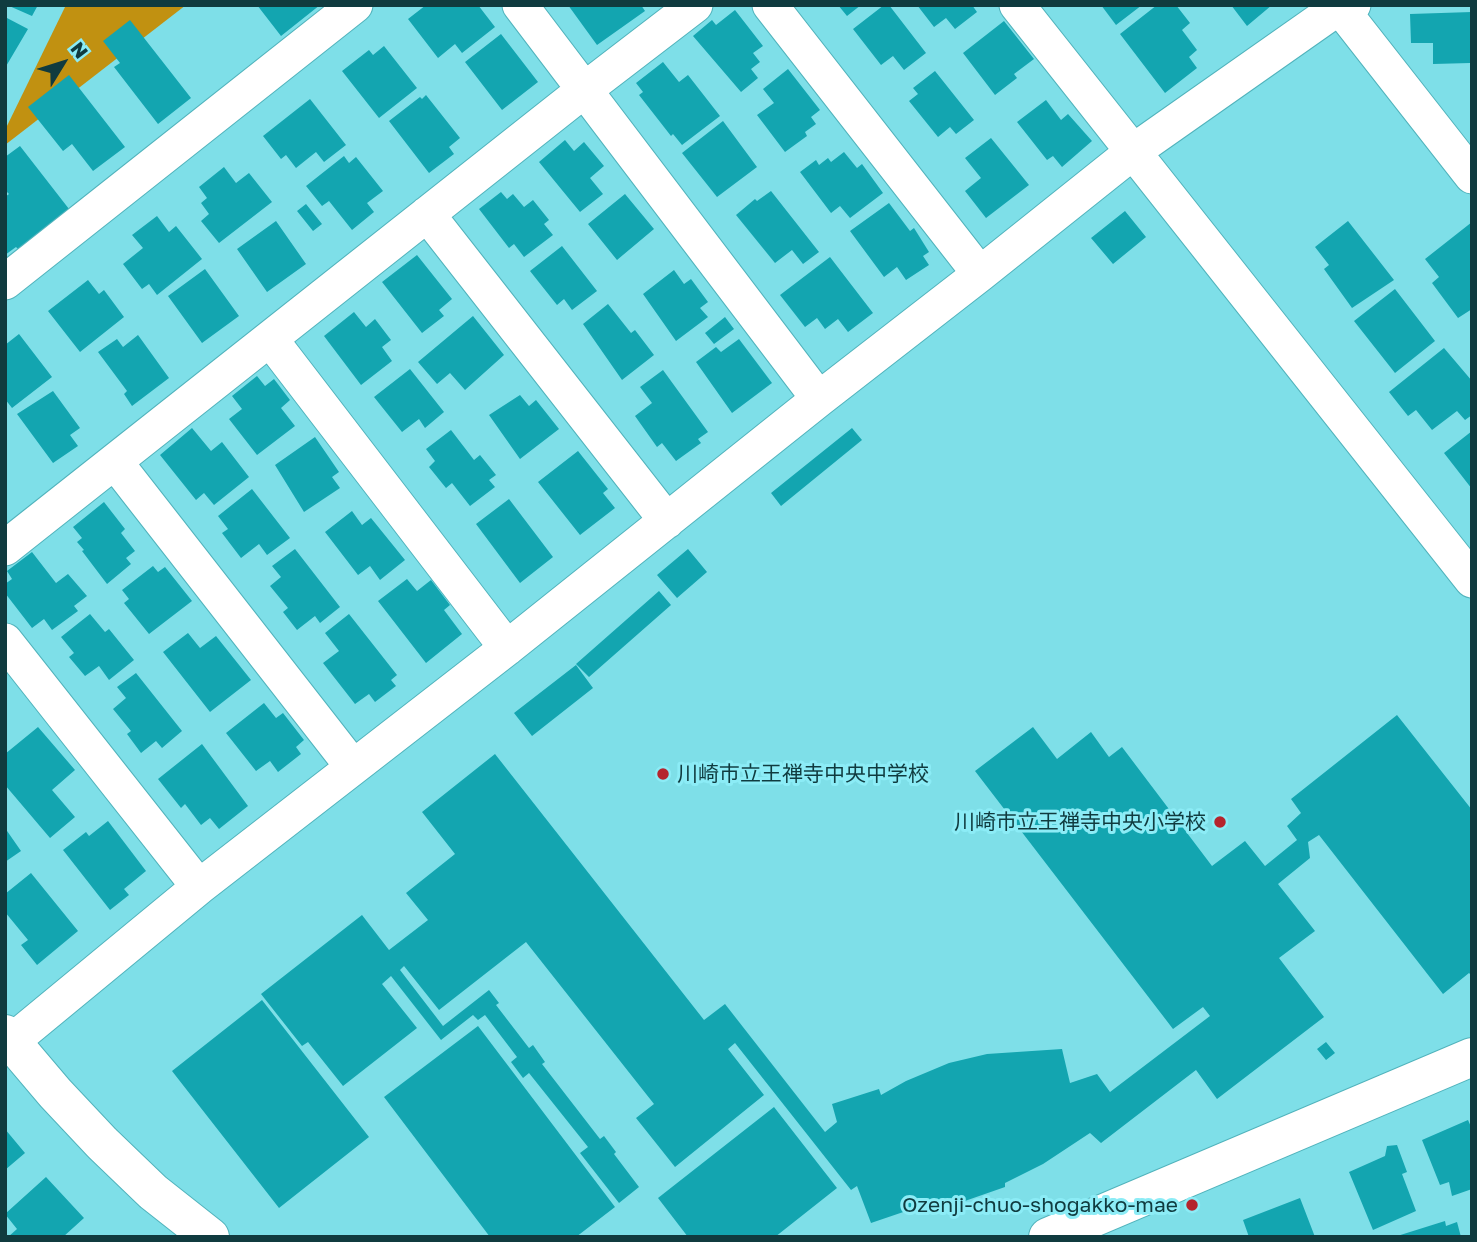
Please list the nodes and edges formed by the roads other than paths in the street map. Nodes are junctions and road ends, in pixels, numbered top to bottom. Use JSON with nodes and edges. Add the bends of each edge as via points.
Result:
{"nodes":[{"id":1,"x":355,"y":5,"type":"edge"},
{"id":2,"x":520,"y":5,"type":"edge"},
{"id":3,"x":695,"y":5,"type":"edge"},
{"id":4,"x":770,"y":5,"type":"edge"},
{"id":5,"x":1017,"y":5,"type":"edge"},
{"id":6,"x":1343,"y":6,"type":"edge"},
{"id":7,"x":583,"y":91,"type":"junction"},
{"id":8,"x":1134,"y":151,"type":"junction"},
{"id":9,"x":1472,"y":176,"type":"edge"},
{"id":10,"x":427,"y":215,"type":"junction"},
{"id":11,"x":980,"y":274,"type":"junction"},
{"id":12,"x":5,"y":282,"type":"edge"},
{"id":13,"x":270,"y":339,"type":"junction"},
{"id":14,"x":819,"y":399,"type":"junction"},
{"id":15,"x":115,"y":461,"type":"junction"},
{"id":16,"x":667,"y":521,"type":"junction"},
{"id":17,"x":5,"y":548,"type":"edge"},
{"id":18,"x":1472,"y":580,"type":"edge"},
{"id":19,"x":5,"y":641,"type":"edge"},
{"id":20,"x":507,"y":648,"type":"junction"},
{"id":21,"x":353,"y":767,"type":"junction"},
{"id":22,"x":199,"y":887,"type":"junction"},
{"id":23,"x":7,"y":1041,"type":"edge"},
{"id":24,"x":1472,"y":1057,"type":"edge"},
{"id":25,"x":210,"y":1237,"type":"edge"},
{"id":26,"x":1048,"y":1237,"type":"edge"}],
"edges":[{"from":1,"to":12,"type":"street"},
{"from":2,"to":7,"type":"street"},
{"from":3,"to":7,"type":"street"},
{"from":4,"to":11,"type":"street"},
{"from":5,"to":8,"type":"street"},
{"from":6,"to":8,"type":"street"},
{"from":6,"to":9,"type":"street"},
{"from":7,"to":10,"type":"street"},
{"from":7,"to":14,"type":"street"},
{"from":8,"to":11,"type":"street"},
{"from":8,"to":18,"type":"street"},
{"from":10,"to":13,"type":"street"},
{"from":10,"to":16,"type":"street"},
{"from":11,"to":14,"type":"street"},
{"from":13,"to":15,"type":"street"},
{"from":13,"to":20,"type":"street"},
{"from":14,"to":16,"type":"street"},
{"from":15,"to":17,"type":"street"},
{"from":15,"to":21,"type":"street"},
{"from":16,"to":20,"type":"street"},
{"from":19,"to":22,"type":"street"},
{"from":20,"to":21,"type":"street"},
{"from":21,"to":22,"type":"street"},
{"from":22,"to":23,"type":"street"},
{"from":23,"to":25,"type":"street","via":[[110,1151]]},
{"from":24,"to":26,"type":"street"}]}
